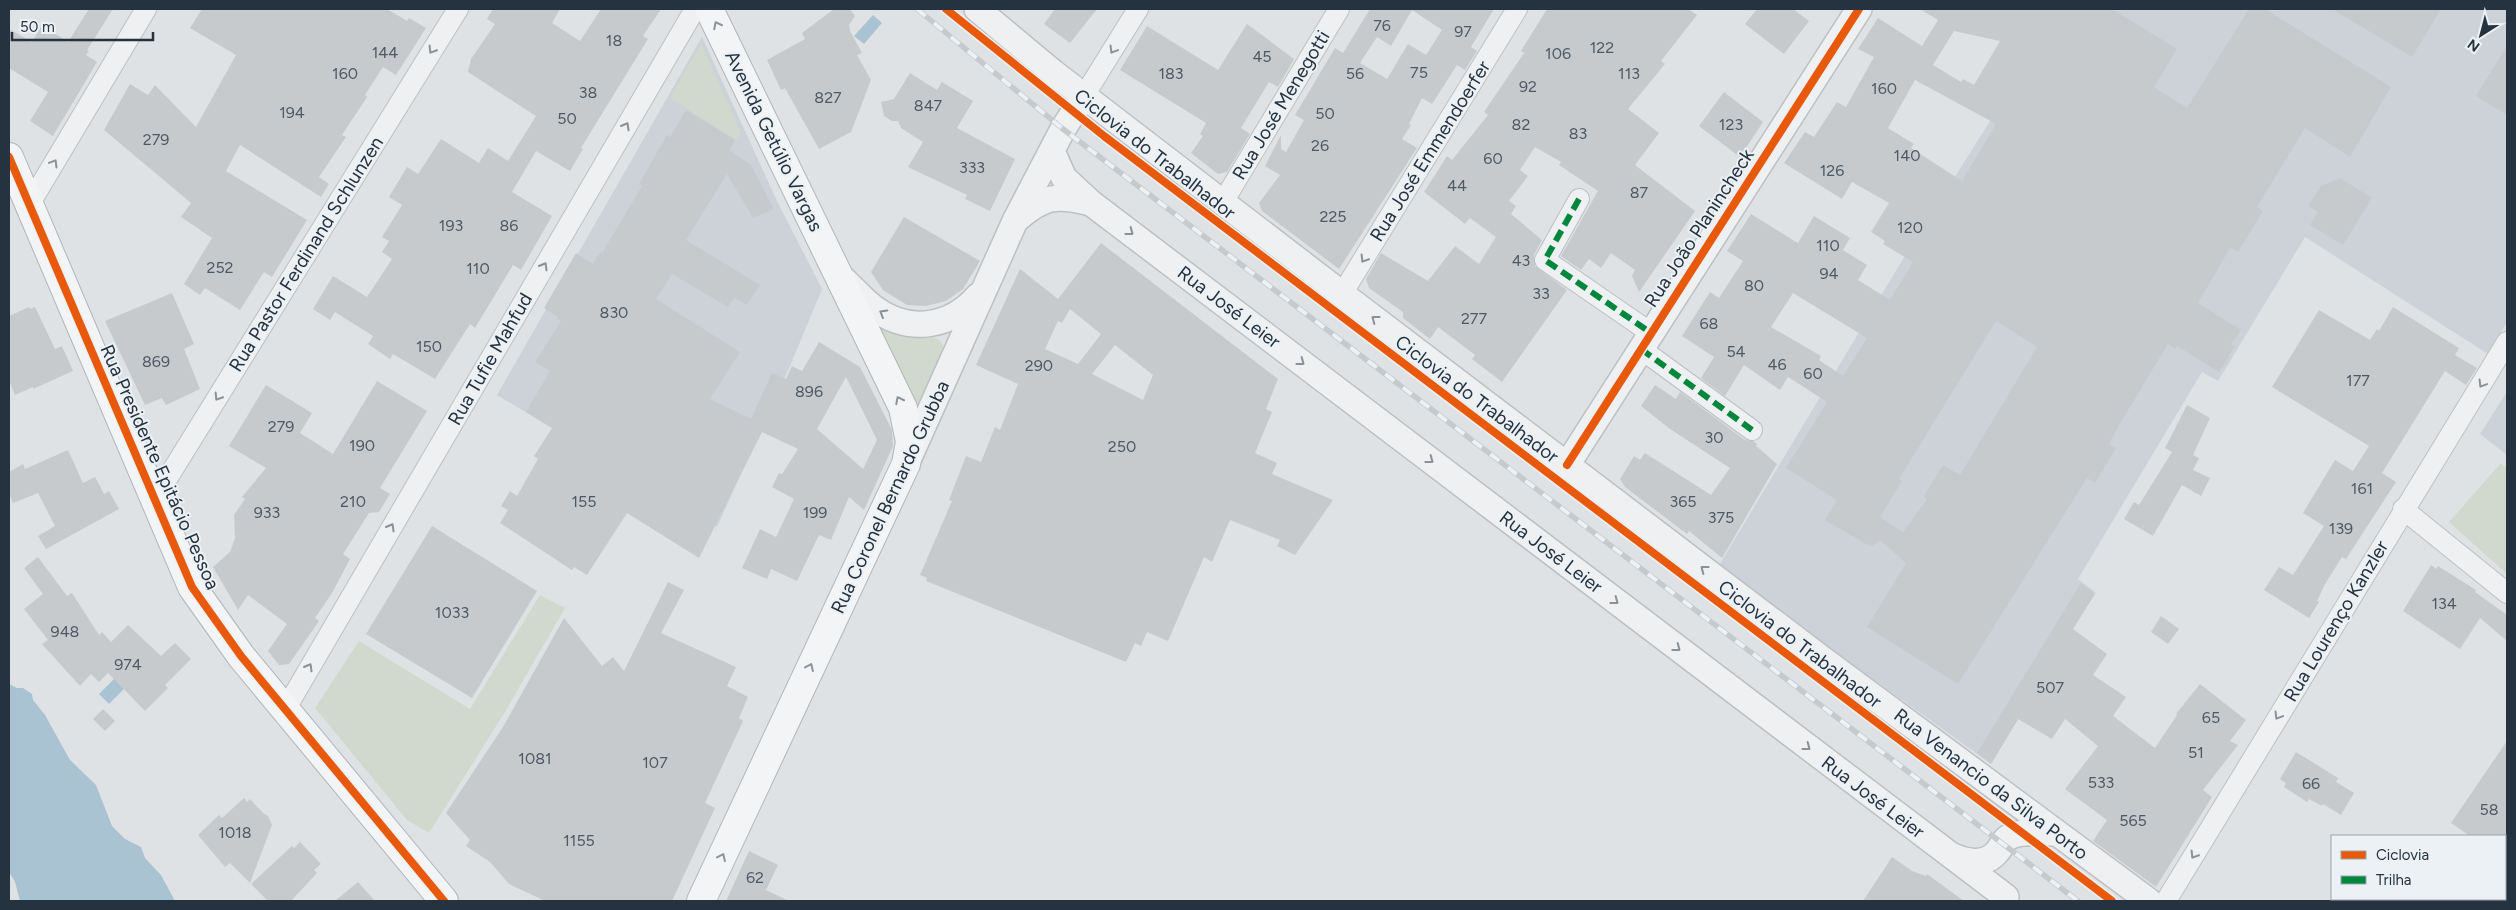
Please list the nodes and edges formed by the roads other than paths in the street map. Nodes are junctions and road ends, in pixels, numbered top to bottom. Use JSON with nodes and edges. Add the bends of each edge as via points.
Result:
{"nodes":[{"id":1,"x":146,"y":9,"type":"edge"},
{"id":2,"x":458,"y":9,"type":"edge"},
{"id":3,"x":696,"y":9,"type":"edge"},
{"id":4,"x":709,"y":9,"type":"edge"},
{"id":5,"x":977,"y":9,"type":"edge"},
{"id":6,"x":1138,"y":9,"type":"edge"},
{"id":7,"x":1339,"y":9,"type":"edge"},
{"id":8,"x":1517,"y":9,"type":"edge"},
{"id":9,"x":1859,"y":9,"type":"edge"},
{"id":10,"x":1054,"y":73,"type":"junction"},
{"id":11,"x":1084,"y":96,"type":"junction"},
{"id":12,"x":1109,"y":115,"type":"junction"},
{"id":13,"x":1065,"y":126,"type":"junction"},
{"id":14,"x":1052,"y":151,"type":"junction"},
{"id":15,"x":9,"y":157,"type":"edge"},
{"id":16,"x":1579,"y":199,"type":"dead end"},
{"id":17,"x":1222,"y":202,"type":"junction"},
{"id":18,"x":1091,"y":203,"type":"junction"},
{"id":19,"x":29,"y":205,"type":"junction"},
{"id":20,"x":1015,"y":221,"type":"junction"},
{"id":21,"x":838,"y":274,"type":"junction"},
{"id":22,"x":982,"y":292,"type":"junction"},
{"id":23,"x":1342,"y":294,"type":"junction"},
{"id":24,"x":929,"y":324,"type":"junction"},
{"id":25,"x":1646,"y":341,"type":"junction"},
{"id":26,"x":2507,"y":342,"type":"edge"},
{"id":27,"x":954,"y":358,"type":"junction"},
{"id":28,"x":1752,"y":430,"type":"dead end"},
{"id":29,"x":906,"y":464,"type":"junction"},
{"id":30,"x":1567,"y":465,"type":"junction"},
{"id":31,"x":154,"y":500,"type":"junction"},
{"id":32,"x":2403,"y":509,"type":"junction"},
{"id":33,"x":2507,"y":593,"type":"edge"},
{"id":34,"x":285,"y":710,"type":"junction"},
{"id":35,"x":1995,"y":787,"type":"junction"},
{"id":36,"x":2056,"y":833,"type":"junction"},
{"id":37,"x":2002,"y":845,"type":"junction"},
{"id":38,"x":1948,"y":854,"type":"junction"},
{"id":39,"x":2007,"y":900,"type":"edge"},
{"id":40,"x":444,"y":901,"type":"edge"},
{"id":41,"x":701,"y":901,"type":"edge"},
{"id":42,"x":2149,"y":901,"type":"edge"},
{"id":43,"x":2166,"y":901,"type":"edge"}],
"edges":[{"from":19,"to":1,"type":"street","one_way":true},
{"from":2,"to":31,"type":"street","name":"Rua Pastor Ferdinand Schlunzen","one_way":true},
{"from":34,"to":3,"type":"street","name":"Rua Tufie Mahfud","one_way":true},
{"from":21,"to":4,"type":"highway","name":"Avenida Getúlio Vargas","one_way":true},
{"from":5,"to":10,"type":"street","name":"Rua Venancio da Silva Porto"},
{"from":6,"to":11,"type":"street","one_way":true},
{"from":7,"to":17,"type":"street","name":"Rua José Menegotti"},
{"from":8,"to":23,"type":"street","name":"Rua José Emmendoerfer","one_way":true},
{"from":9,"to":25,"type":"street","name":"Rua João Planincheck"},
{"from":10,"to":11,"type":"street","name":"Rua Venancio da Silva Porto"},
{"from":10,"to":13,"type":"street","via":[[1061,89]]},
{"from":11,"to":12,"type":"street","name":"Rua Venancio da Silva Porto"},
{"from":11,"to":13,"type":"street","name":"Rua Coronel Bernardo Grubba"},
{"from":12,"to":13,"type":"street","via":[[1092,114]]},
{"from":12,"to":17,"type":"street","name":"Rua Venancio da Silva Porto"},
{"from":13,"to":14,"type":"street","name":"Rua Coronel Bernardo Grubba"},
{"from":14,"to":18,"type":"street","name":"Rua José Leier","via":[[1064,178]]},
{"from":14,"to":20,"type":"street","name":"Rua Coronel Bernardo Grubba"},
{"from":15,"to":19,"type":"highway","name":"Rua Presidente Epitácio Pessoa"},
{"from":16,"to":25,"type":"street","via":[[1545,260]]},
{"from":17,"to":23,"type":"street","name":"Rua Venancio da Silva Porto"},
{"from":18,"to":20,"type":"street","name":"Rua José Leier","via":[[1052,198],[1035,204]]},
{"from":18,"to":38,"type":"street","name":"Rua José Leier","one_way":true},
{"from":19,"to":31,"type":"highway","name":"Rua Presidente Epitácio Pessoa"},
{"from":20,"to":22,"type":"street","name":"Rua Coronel Bernardo Grubba"},
{"from":24,"to":21,"type":"street","name":"Avenida Getúlio Vargas","one_way":true,"via":[[897,321],[884,315]]},
{"from":29,"to":21,"type":"highway","name":"Avenida Getúlio Vargas","one_way":true,"via":[[910,442],[903,408]]},
{"from":22,"to":24,"type":"street","name":"Avenida Getúlio Vargas","via":[[961,312]]},
{"from":22,"to":27,"type":"street","name":"Rua Coronel Bernardo Grubba"},
{"from":30,"to":23,"type":"street","name":"Rua Venancio da Silva Porto","one_way":true},
{"from":24,"to":27,"type":"street","via":[[948,335],[954,348]]},
{"from":25,"to":28,"type":"street"},
{"from":25,"to":30,"type":"street","name":"Rua João Planincheck"},
{"from":26,"to":32,"type":"street","name":"Rua Lourenço Kanzler","one_way":true},
{"from":27,"to":29,"type":"street","name":"Rua Coronel Bernardo Grubba"},
{"from":41,"to":29,"type":"highway","name":"Rua Coronel Bernardo Grubba","one_way":true},
{"from":35,"to":30,"type":"street","name":"Rua Venancio da Silva Porto","one_way":true},
{"from":31,"to":34,"type":"highway","name":"Rua Presidente Epitácio Pessoa","via":[[192,587],[215,623]]},
{"from":32,"to":33,"type":"street"},
{"from":32,"to":43,"type":"street","name":"Rua Lourenço Kanzler","one_way":true},
{"from":34,"to":40,"type":"highway","name":"Rua Presidente Epitácio Pessoa"},
{"from":35,"to":36,"type":"street","name":"Rua Venancio da Silva Porto"},
{"from":35,"to":37,"type":"street","via":[[2004,806]]},
{"from":36,"to":37,"type":"street","via":[[2018,834]]},
{"from":36,"to":42,"type":"street","name":"Rua Venancio da Silva Porto"},
{"from":37,"to":38,"type":"street","via":[[1978,862]]},
{"from":37,"to":39,"type":"street","via":[[1998,884]]},
{"from":38,"to":39,"type":"street","name":"Rua José Leier"}]}
